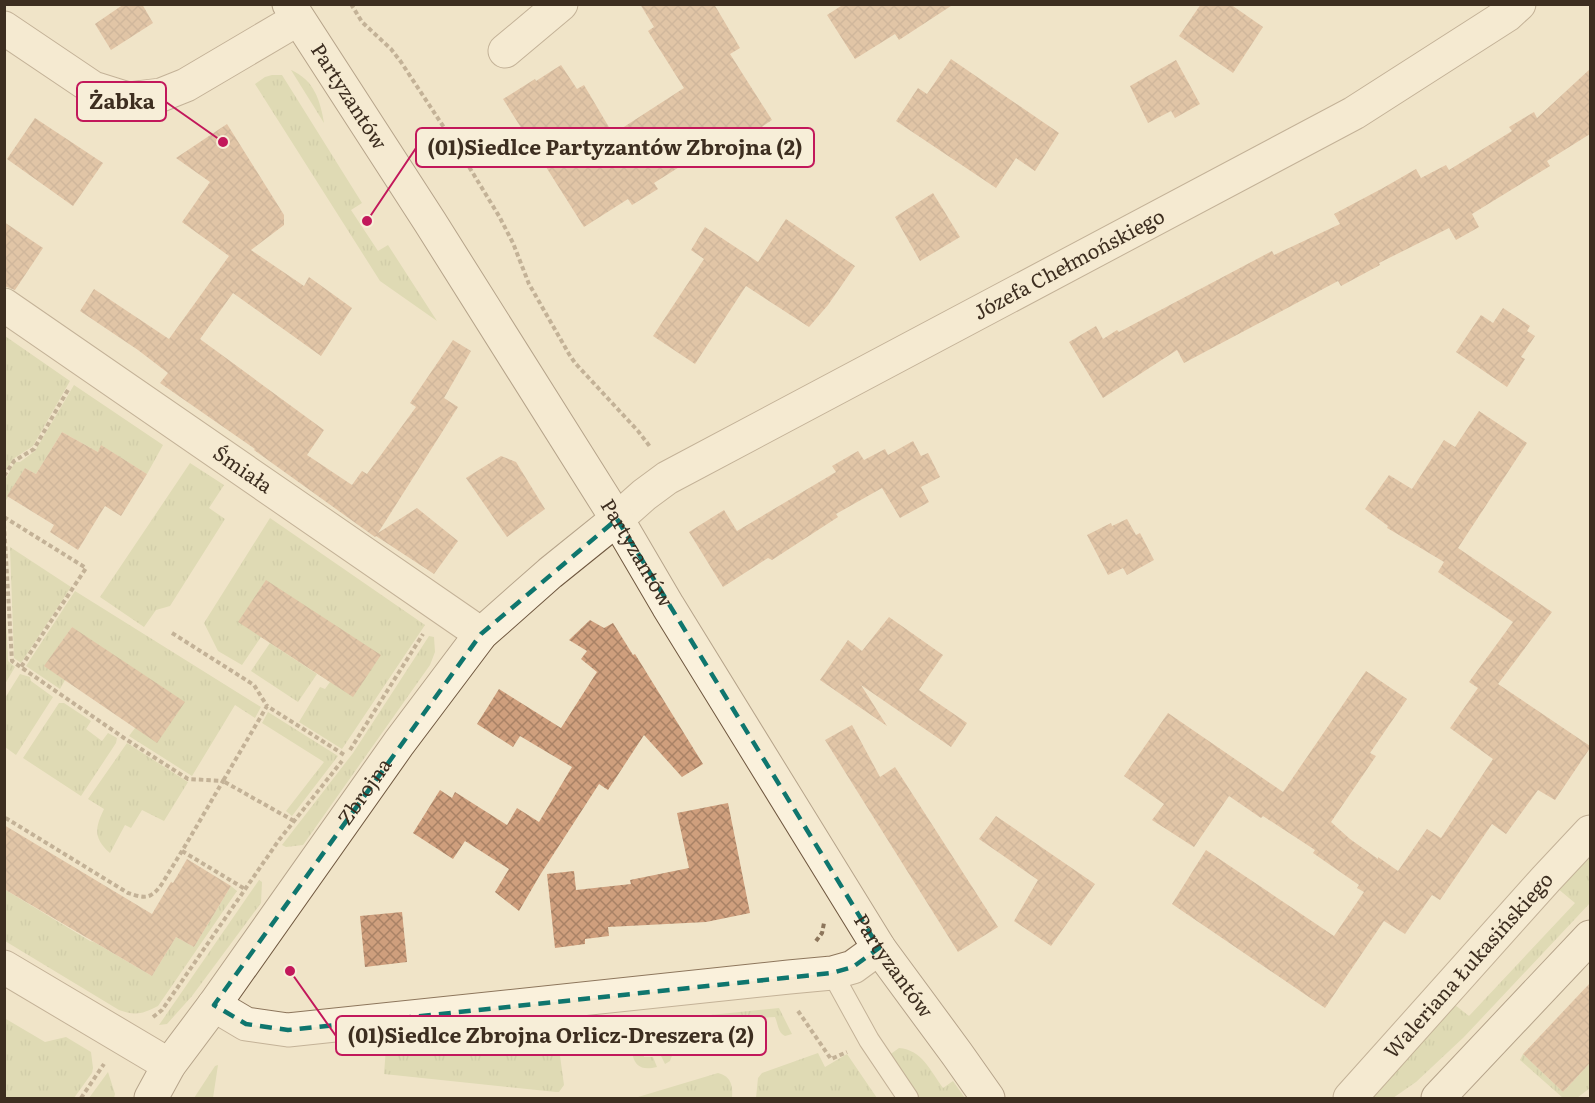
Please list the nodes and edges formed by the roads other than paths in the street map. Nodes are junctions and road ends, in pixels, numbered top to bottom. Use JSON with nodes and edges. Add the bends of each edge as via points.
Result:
{"nodes":[{"id":1,"x":561,"y":4,"type":"edge"},
{"id":2,"x":1519,"y":4,"type":"edge"},
{"id":3,"x":294,"y":12,"type":"edge"},
{"id":4,"x":4,"y":28,"type":"edge"},
{"id":5,"x":505,"y":51,"type":"dead end"},
{"id":6,"x":4,"y":304,"type":"edge"},
{"id":7,"x":617,"y":519,"type":"junction"},
{"id":8,"x":481,"y":634,"type":"junction"},
{"id":9,"x":1590,"y":832,"type":"edge"},
{"id":10,"x":1590,"y":937,"type":"edge"},
{"id":11,"x":879,"y":948,"type":"junction"},
{"id":12,"x":4,"y":967,"type":"edge"},
{"id":13,"x":832,"y":973,"type":"junction"},
{"id":14,"x":214,"y":1005,"type":"junction"},
{"id":15,"x":169,"y":1065,"type":"junction"},
{"id":16,"x":151,"y":1098,"type":"edge"},
{"id":17,"x":908,"y":1098,"type":"edge"},
{"id":18,"x":988,"y":1098,"type":"edge"},
{"id":19,"x":1350,"y":1098,"type":"edge"},
{"id":20,"x":1438,"y":1098,"type":"edge"}],
"edges":[{"from":1,"to":5,"type":"street"},
{"from":2,"to":7,"type":"street","name":"Józefa Chełmońskiego","via":[[1354,113],[667,478]]},
{"from":3,"to":4,"type":"street","via":[[186,85],[161,95],[128,99],[93,88]]},
{"from":3,"to":7,"type":"street","name":"Partyzantów"},
{"from":6,"to":8,"type":"street","name":"Śmiała"},
{"from":7,"to":8,"type":"street","name":"Zbrojna"},
{"from":7,"to":11,"type":"street","name":"Partyzantów"},
{"from":8,"to":14,"type":"street","name":"Zbrojna"},
{"from":9,"to":19,"type":"street","name":"Waleriana Łukasińskiego"},
{"from":10,"to":20,"type":"street"},
{"from":11,"to":13,"type":"street","via":[[854,967]]},
{"from":11,"to":18,"type":"street","name":"Partyzantów"},
{"from":12,"to":15,"type":"street"},
{"from":13,"to":14,"type":"street","via":[[288,1030],[246,1024]]},
{"from":13,"to":17,"type":"lane","via":[[869,1040]]},
{"from":14,"to":15,"type":"street","name":"Zbrojna"},
{"from":15,"to":16,"type":"street","name":"Zbrojna"}]}
